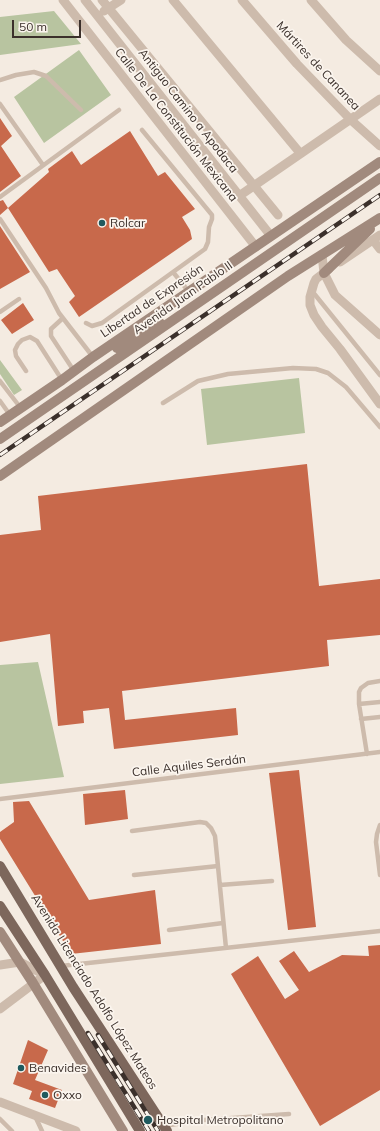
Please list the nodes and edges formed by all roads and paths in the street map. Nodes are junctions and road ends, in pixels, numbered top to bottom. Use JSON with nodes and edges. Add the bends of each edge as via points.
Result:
{"nodes":[{"id":1,"x":63,"y":0,"type":"edge"},
{"id":2,"x":85,"y":0,"type":"edge"},
{"id":3,"x":102,"y":0,"type":"edge"},
{"id":4,"x":121,"y":0,"type":"edge"},
{"id":5,"x":173,"y":0,"type":"edge"},
{"id":6,"x":242,"y":0,"type":"edge"},
{"id":7,"x":311,"y":0,"type":"edge"},
{"id":8,"x":108,"y":8,"type":"junction"},
{"id":9,"x":97,"y":14,"type":"junction"},
{"id":10,"x":380,"y":71,"type":"edge"},
{"id":11,"x":0,"y":80,"type":"edge"},
{"id":12,"x":380,"y":99,"type":"edge"},
{"id":13,"x":0,"y":104,"type":"edge"},
{"id":14,"x":81,"y":110,"type":"dead end"},
{"id":15,"x":119,"y":110,"type":"dead end"},
{"id":16,"x":351,"y":120,"type":"junction"},
{"id":17,"x":142,"y":130,"type":"dead end"},
{"id":18,"x":380,"y":146,"type":"edge"},
{"id":19,"x":300,"y":153,"type":"junction"},
{"id":20,"x":380,"y":162,"type":"edge"},
{"id":21,"x":43,"y":165,"type":"junction"},
{"id":22,"x":380,"y":178,"type":"edge"},
{"id":23,"x":254,"y":185,"type":"junction"},
{"id":24,"x":239,"y":196,"type":"junction"},
{"id":25,"x":0,"y":197,"type":"edge"},
{"id":26,"x":332,"y":210,"type":"junction"},
{"id":27,"x":278,"y":215,"type":"dead end"},
{"id":28,"x":379,"y":218,"type":"edge"},
{"id":29,"x":0,"y":219,"type":"edge"},
{"id":30,"x":282,"y":230,"type":"junction"},
{"id":31,"x":271,"y":236,"type":"junction"},
{"id":32,"x":377,"y":237,"type":"edge"},
{"id":33,"x":256,"y":247,"type":"junction"},
{"id":34,"x":380,"y":249,"type":"edge"},
{"id":35,"x":322,"y":255,"type":"junction"},
{"id":36,"x":173,"y":272,"type":"junction"},
{"id":37,"x":324,"y":273,"type":"junction"},
{"id":38,"x":312,"y":290,"type":"junction"},
{"id":39,"x":189,"y":292,"type":"junction"},
{"id":40,"x":19,"y":299,"type":"dead end"},
{"id":41,"x":0,"y":312,"type":"edge"},
{"id":42,"x":181,"y":316,"type":"junction"},
{"id":43,"x":63,"y":318,"type":"junction"},
{"id":44,"x":86,"y":323,"type":"dead end"},
{"id":45,"x":380,"y":335,"type":"edge"},
{"id":46,"x":93,"y":357,"type":"junction"},
{"id":47,"x":26,"y":371,"type":"dead end"},
{"id":48,"x":74,"y":371,"type":"junction"},
{"id":49,"x":380,"y":375,"type":"edge"},
{"id":50,"x":62,"y":380,"type":"junction"},
{"id":51,"x":0,"y":381,"type":"edge"},
{"id":52,"x":44,"y":392,"type":"junction"},
{"id":53,"x":0,"y":401,"type":"edge"},
{"id":54,"x":163,"y":403,"type":"dead end"},
{"id":55,"x":380,"y":404,"type":"edge"},
{"id":56,"x":20,"y":407,"type":"junction"},
{"id":57,"x":10,"y":415,"type":"junction"},
{"id":58,"x":0,"y":422,"type":"edge"},
{"id":59,"x":380,"y":427,"type":"edge"},
{"id":60,"x":0,"y":435,"type":"edge"},
{"id":61,"x":0,"y":439,"type":"edge"},
{"id":62,"x":0,"y":476,"type":"edge"},
{"id":63,"x":380,"y":681,"type":"edge"},
{"id":64,"x":380,"y":702,"type":"edge"},
{"id":65,"x":359,"y":704,"type":"junction"},
{"id":66,"x":380,"y":717,"type":"edge"},
{"id":67,"x":361,"y":719,"type":"junction"},
{"id":68,"x":380,"y":752,"type":"edge"},
{"id":69,"x":367,"y":754,"type":"junction"},
{"id":70,"x":0,"y":799,"type":"edge"},
{"id":71,"x":380,"y":825,"type":"edge"},
{"id":72,"x":132,"y":831,"type":"dead end"},
{"id":73,"x":0,"y":866,"type":"edge"},
{"id":74,"x":218,"y":866,"type":"junction"},
{"id":75,"x":134,"y":875,"type":"dead end"},
{"id":76,"x":380,"y":875,"type":"edge"},
{"id":77,"x":272,"y":880,"type":"dead end"},
{"id":78,"x":220,"y":885,"type":"junction"},
{"id":79,"x":0,"y":906,"type":"edge"},
{"id":80,"x":223,"y":923,"type":"junction"},
{"id":81,"x":169,"y":930,"type":"dead end"},
{"id":82,"x":380,"y":931,"type":"edge"},
{"id":83,"x":0,"y":932,"type":"edge"},
{"id":84,"x":226,"y":948,"type":"junction"},
{"id":85,"x":20,"y":962,"type":"junction"},
{"id":86,"x":0,"y":965,"type":"edge"},
{"id":87,"x":61,"y":966,"type":"junction"},
{"id":88,"x":45,"y":974,"type":"junction"},
{"id":89,"x":33,"y":983,"type":"junction"},
{"id":90,"x":0,"y":1009,"type":"edge"},
{"id":91,"x":0,"y":1102,"type":"edge"},
{"id":92,"x":289,"y":1114,"type":"dead end"},
{"id":93,"x":34,"y":1115,"type":"junction"},
{"id":94,"x":0,"y":1118,"type":"edge"},
{"id":95,"x":165,"y":1128,"type":"edge"},
{"id":96,"x":12,"y":1131,"type":"edge"},
{"id":97,"x":42,"y":1131,"type":"edge"},
{"id":98,"x":76,"y":1131,"type":"edge"},
{"id":99,"x":122,"y":1131,"type":"edge"},
{"id":100,"x":140,"y":1131,"type":"edge"}],
"edges":[{"from":1,"to":33,"type":"street","name":"Calle De La Constitución Mexicana"},
{"from":2,"to":9,"type":"street","name":"Antiguo Camino a Apodaca"},
{"from":3,"to":8,"type":"street"},
{"from":4,"to":8,"type":"street"},
{"from":5,"to":19,"type":"street"},
{"from":6,"to":16,"type":"street","name":"Mártires de Cananea","via":[[297,64]]},
{"from":7,"to":10,"type":"street","via":[[346,40]]},
{"from":8,"to":9,"type":"street"},
{"from":8,"to":23,"type":"street"},
{"from":9,"to":24,"type":"street","name":"Antiguo Camino a Apodaca"},
{"from":11,"to":14,"type":"lane","via":[[28,73],[46,76]]},
{"from":12,"to":16,"type":"street"},
{"from":13,"to":21,"type":"lane"},
{"from":15,"to":21,"type":"lane"},
{"from":16,"to":18,"type":"street","name":"Mártires de Cananea"},
{"from":16,"to":19,"type":"street"},
{"from":17,"to":36,"type":"lane","via":[[212,215],[205,249]]},
{"from":19,"to":23,"type":"street"},
{"from":20,"to":30,"type":"main road","name":"Libertad de Expresión"},
{"from":21,"to":25,"type":"lane"},
{"from":22,"to":26,"type":"main road","name":"Avenida Juan Pablo II"},
{"from":23,"to":24,"type":"street"},
{"from":23,"to":27,"type":"street"},
{"from":24,"to":31,"type":"street","name":"Antiguo Camino a Apodaca"},
{"from":26,"to":30,"type":"main road"},
{"from":26,"to":42,"type":"main road","name":"Avenida Juan Pablo II"},
{"from":28,"to":35,"type":"main road"},
{"from":28,"to":37,"type":"main road"},
{"from":29,"to":43,"type":"lane"},
{"from":30,"to":31,"type":"main road","name":"Libertad de Expresión"},
{"from":31,"to":33,"type":"main road","name":"Libertad de Expresión"},
{"from":32,"to":34,"type":"street"},
{"from":32,"to":37,"type":"street"},
{"from":33,"to":39,"type":"main road","name":"Libertad de Expresión"},
{"from":35,"to":37,"type":"street"},
{"from":35,"to":62,"type":"main road"},
{"from":36,"to":39,"type":"lane"},
{"from":36,"to":44,"type":"lane","via":[[102,323],[92,326]]},
{"from":37,"to":38,"type":"street","via":[[316,278]]},
{"from":37,"to":45,"type":"street","via":[[335,295]]},
{"from":38,"to":49,"type":"lane"},
{"from":38,"to":55,"type":"street","via":[[310,305],[314,315]]},
{"from":39,"to":46,"type":"main road","name":"Libertad de Expresión"},
{"from":40,"to":41,"type":"lane"},
{"from":42,"to":46,"type":"main road","via":[[162,322],[103,356]]},
{"from":42,"to":61,"type":"main road","name":"Avenida Juan Pablo II"},
{"from":43,"to":46,"type":"lane"},
{"from":43,"to":48,"type":"lane","via":[[51,329],[51,336]]},
{"from":46,"to":48,"type":"main road","name":"Libertad de Expresión"},
{"from":47,"to":50,"type":"lane","via":[[15,350],[18,344],[30,337],[37,341]]},
{"from":48,"to":50,"type":"main road","name":"Libertad de Expresión"},
{"from":50,"to":52,"type":"main road","name":"Libertad de Expresión"},
{"from":51,"to":56,"type":"lane"},
{"from":52,"to":56,"type":"main road","name":"Libertad de Expresión"},
{"from":52,"to":60,"type":"main road"},
{"from":53,"to":57,"type":"lane"},
{"from":54,"to":59,"type":"lane","via":[[198,381],[228,374],[293,368],[316,369],[328,373],[346,387]]},
{"from":56,"to":57,"type":"main road","name":"Libertad de Expresión"},
{"from":57,"to":58,"type":"main road","name":"Libertad de Expresión"},
{"from":63,"to":65,"type":"lane","via":[[368,683],[361,688]]},
{"from":64,"to":65,"type":"lane"},
{"from":65,"to":67,"type":"lane"},
{"from":66,"to":67,"type":"lane"},
{"from":67,"to":69,"type":"lane"},
{"from":68,"to":69,"type":"lane","name":"Calle Aquiles Serdán"},
{"from":69,"to":70,"type":"lane","name":"Calle Aquiles Serdán"},
{"from":71,"to":76,"type":"lane","via":[[376,842]]},
{"from":72,"to":74,"type":"lane","via":[[206,823],[214,836]]},
{"from":73,"to":87,"type":"main road","name":"Avenida Licenciado Adolfo López Mateos"},
{"from":74,"to":75,"type":"lane"},
{"from":74,"to":78,"type":"lane"},
{"from":77,"to":78,"type":"lane"},
{"from":78,"to":80,"type":"lane"},
{"from":79,"to":88,"type":"main road"},
{"from":80,"to":81,"type":"lane"},
{"from":80,"to":84,"type":"lane"},
{"from":82,"to":84,"type":"lane"},
{"from":83,"to":85,"type":"main road"},
{"from":84,"to":87,"type":"lane"},
{"from":85,"to":86,"type":"street"},
{"from":85,"to":88,"type":"street"},
{"from":85,"to":89,"type":"main road"},
{"from":87,"to":95,"type":"main road","name":"Avenida Licenciado Adolfo López Mateos"},
{"from":88,"to":89,"type":"street"},
{"from":88,"to":100,"type":"main road"},
{"from":89,"to":90,"type":"street"},
{"from":89,"to":99,"type":"main road"},
{"from":91,"to":93,"type":"street"},
{"from":92,"to":95,"type":"lane","via":[[219,1118]]},
{"from":93,"to":97,"type":"lane"},
{"from":93,"to":98,"type":"street"},
{"from":94,"to":96,"type":"lane"}]}
